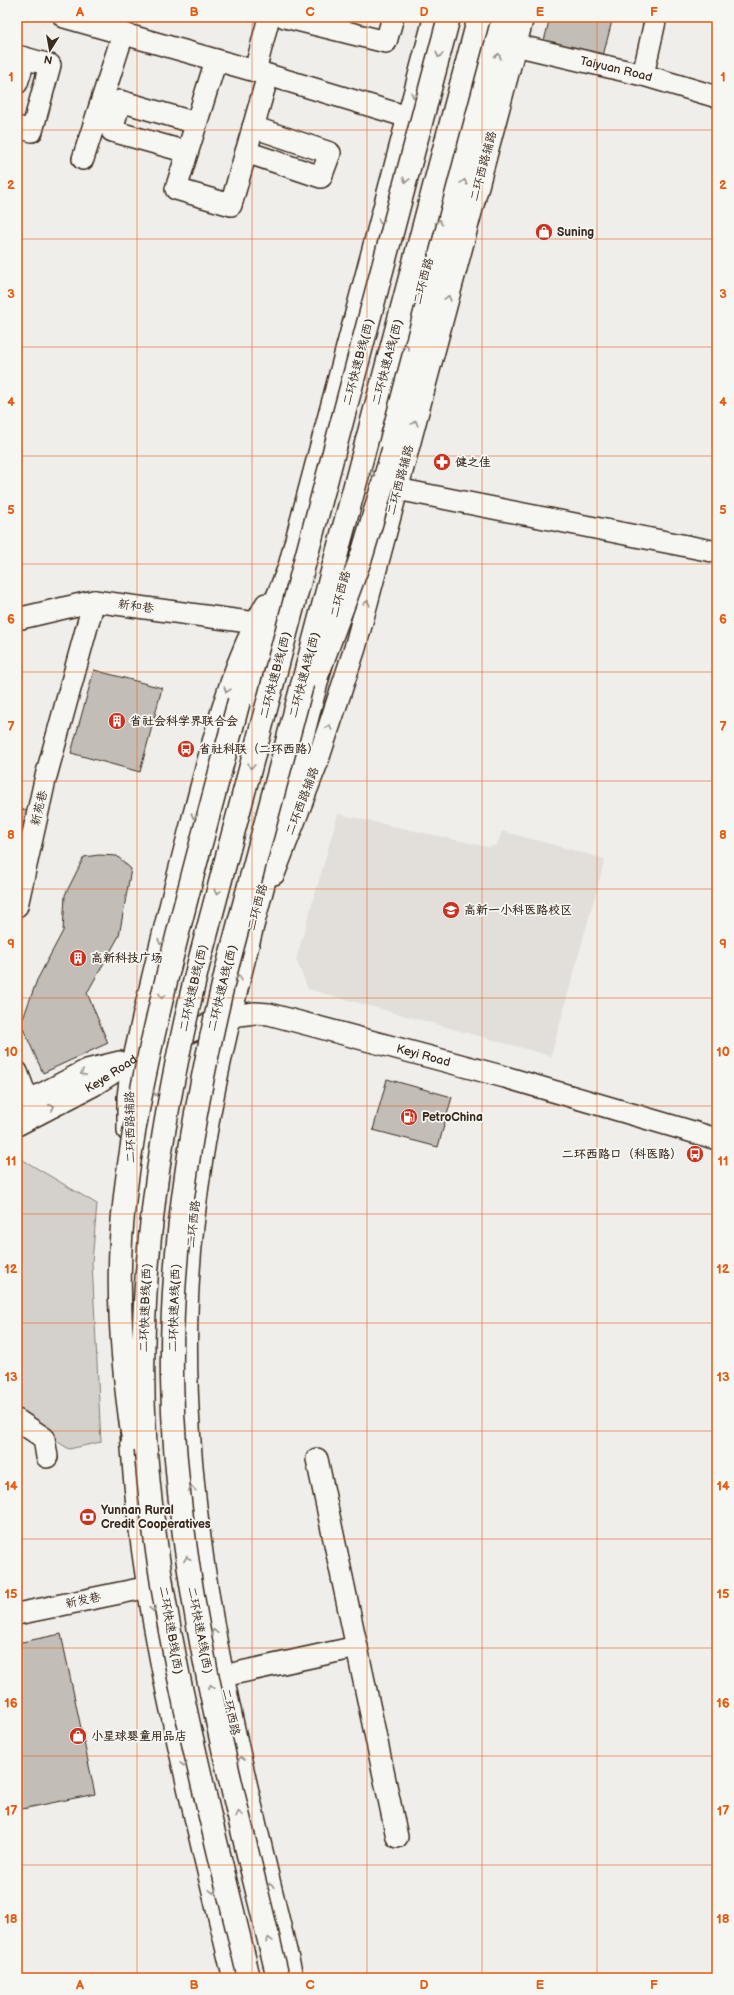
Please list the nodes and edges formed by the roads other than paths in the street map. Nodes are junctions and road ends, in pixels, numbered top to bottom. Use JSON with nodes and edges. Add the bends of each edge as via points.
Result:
{"nodes":[{"id":1,"x":269,"y":17,"type":"edge"},
{"id":2,"x":285,"y":17,"type":"edge"},
{"id":3,"x":393,"y":17,"type":"edge"},
{"id":4,"x":435,"y":17,"type":"edge"},
{"id":5,"x":449,"y":17,"type":"edge"},
{"id":6,"x":479,"y":17,"type":"edge"},
{"id":7,"x":493,"y":17,"type":"edge"},
{"id":8,"x":508,"y":17,"type":"edge"},
{"id":9,"x":523,"y":17,"type":"edge"},
{"id":10,"x":656,"y":17,"type":"edge"},
{"id":11,"x":70,"y":18,"type":"edge"},
{"id":12,"x":123,"y":34,"type":"junction"},
{"id":13,"x":515,"y":45,"type":"junction"},
{"id":14,"x":21,"y":57,"type":"edge"},
{"id":15,"x":216,"y":60,"type":"junction"},
{"id":16,"x":261,"y":73,"type":"junction"},
{"id":17,"x":643,"y":75,"type":"junction"},
{"id":18,"x":17,"y":83,"type":"edge"},
{"id":19,"x":717,"y":97,"type":"edge"},
{"id":20,"x":408,"y":117,"type":"junction"},
{"id":21,"x":196,"y":123,"type":"junction"},
{"id":22,"x":17,"y":127,"type":"edge"},
{"id":23,"x":253,"y":127,"type":"junction"},
{"id":24,"x":187,"y":152,"type":"junction"},
{"id":25,"x":246,"y":152,"type":"junction"},
{"id":26,"x":83,"y":159,"type":"dead end"},
{"id":27,"x":397,"y":489,"type":"junction"},
{"id":28,"x":717,"y":552,"type":"edge"},
{"id":29,"x":289,"y":568,"type":"junction"},
{"id":30,"x":94,"y":600,"type":"junction"},
{"id":31,"x":17,"y":619,"type":"edge"},
{"id":32,"x":256,"y":623,"type":"junction"},
{"id":33,"x":271,"y":801,"type":"junction"},
{"id":34,"x":17,"y":906,"type":"edge"},
{"id":35,"x":250,"y":934,"type":"junction"},
{"id":36,"x":230,"y":1016,"type":"junction"},
{"id":37,"x":166,"y":1041,"type":"junction"},
{"id":38,"x":134,"y":1058,"type":"junction"},
{"id":39,"x":17,"y":1072,"type":"edge"},
{"id":40,"x":22,"y":1104,"type":"edge"},
{"id":41,"x":17,"y":1125,"type":"edge"},
{"id":42,"x":717,"y":1139,"type":"edge"},
{"id":43,"x":138,"y":1208,"type":"junction"},
{"id":44,"x":17,"y":1420,"type":"edge"},
{"id":45,"x":47,"y":1457,"type":"dead end"},
{"id":46,"x":317,"y":1459,"type":"dead end"},
{"id":47,"x":157,"y":1550,"type":"junction"},
{"id":48,"x":149,"y":1587,"type":"junction"},
{"id":49,"x":17,"y":1614,"type":"edge"},
{"id":50,"x":357,"y":1647,"type":"junction"},
{"id":51,"x":223,"y":1676,"type":"junction"},
{"id":52,"x":397,"y":1837,"type":"dead end"},
{"id":53,"x":234,"y":1978,"type":"edge"},
{"id":54,"x":249,"y":1978,"type":"edge"},
{"id":55,"x":278,"y":1978,"type":"edge"},
{"id":56,"x":292,"y":1978,"type":"edge"}],
"edges":[{"from":1,"to":16,"type":"street"},
{"from":2,"to":3,"type":"street","via":[[386,42]]},
{"from":4,"to":20,"type":"main road","one_way":true},
{"from":5,"to":47,"type":"main road","name":"二环快速B线(西)","one_way":true,"bridge":true,"via":[[213,908],[173,1080],[152,1210],[144,1323],[145,1435]]},
{"from":6,"to":33,"type":"main road","name":"二环快速A线(西)","bridge":true},
{"from":35,"to":7,"type":"main road","name":"二环西路","one_way":true},
{"from":33,"to":8,"type":"main road","one_way":true,"bridge":true,"via":[[377,507]]},
{"from":9,"to":13,"type":"street","name":"二环西路辅路"},
{"from":10,"to":17,"type":"street"},
{"from":11,"to":12,"type":"street"},
{"from":12,"to":15,"type":"street"},
{"from":12,"to":26,"type":"street"},
{"from":13,"to":17,"type":"street","name":"Taiyuan Road"},
{"from":27,"to":13,"type":"street","name":"二环西路辅路","one_way":true},
{"from":14,"to":18,"type":"street"},
{"from":14,"to":22,"type":"street","via":[[50,65],[32,131]]},
{"from":15,"to":16,"type":"street"},
{"from":15,"to":21,"type":"street"},
{"from":16,"to":20,"type":"street"},
{"from":16,"to":23,"type":"street"},
{"from":17,"to":19,"type":"street","name":"Taiyuan Road"},
{"from":20,"to":29,"type":"main road","one_way":true},
{"from":21,"to":24,"type":"street"},
{"from":21,"to":24,"type":"street","via":[[120,101],[112,131]]},
{"from":23,"to":25,"type":"street"},
{"from":23,"to":25,"type":"street","via":[[330,153],[322,177]]},
{"from":24,"to":25,"type":"street","via":[[176,189],[231,204]]},
{"from":27,"to":28,"type":"street"},
{"from":35,"to":27,"type":"street","name":"二环西路辅路","one_way":true,"via":[[298,813],[342,690]]},
{"from":29,"to":32,"type":"street","name":"二环西路辅路"},
{"from":29,"to":37,"type":"main road"},
{"from":29,"to":47,"type":"main road","one_way":true,"bridge":true,"via":[[253,658],[239,701],[161,1000],[138,1110],[124,1206],[120,1280],[124,1370],[136,1454]]},
{"from":30,"to":31,"type":"street","name":"新和巷"},
{"from":30,"to":32,"type":"street","name":"新和巷"},
{"from":30,"to":34,"type":"street","name":"新苑巷","via":[[45,780]]},
{"from":32,"to":38,"type":"street","name":"二环西路辅路","one_way":true,"via":[[239,658],[225,698],[168,912]]},
{"from":55,"to":33,"type":"main road","name":"二环快速A线(西)","one_way":true,"bridge":true,"via":[[225,1751],[195,1603],[178,1489],[172,1365],[177,1242],[194,1120],[223,986]]},
{"from":36,"to":35,"type":"main road","name":"二环西路","one_way":true},
{"from":36,"to":37,"type":"street","name":"Keyi Road"},
{"from":36,"to":42,"type":"street","name":"Keyi Road","via":[[268,1014],[505,1077]]},
{"from":51,"to":36,"type":"main road","name":"二环西路","one_way":true,"via":[[195,1508],[188,1432],[186,1351],[188,1277],[198,1185],[209,1115]]},
{"from":37,"to":38,"type":"street","name":"Keyi Road"},
{"from":37,"to":43,"type":"main road","one_way":true,"via":[[152,1112]]},
{"from":38,"to":40,"type":"street","name":"Keye Road","one_way":true,"via":[[87,1070]]},
{"from":41,"to":38,"type":"street","name":"Keye Road","one_way":true,"via":[[94,1085]]},
{"from":38,"to":43,"type":"street","name":"二环西路辅路","via":[[128,1123]]},
{"from":39,"to":40,"type":"street"},
{"from":43,"to":48,"type":"main road","via":[[130,1302],[130,1407],[136,1493]]},
{"from":44,"to":45,"type":"street","via":[[44,1438]]},
{"from":46,"to":50,"type":"street"},
{"from":47,"to":54,"type":"main road","name":"二环快速B线(西)","bridge":true,"via":[[190,1727]]},
{"from":48,"to":49,"type":"street","name":"新发巷"},
{"from":48,"to":53,"type":"main road","one_way":true,"via":[[183,1760]]},
{"from":50,"to":51,"type":"street"},
{"from":50,"to":52,"type":"street"},
{"from":56,"to":51,"type":"main road","name":"二环西路","one_way":true}]}
